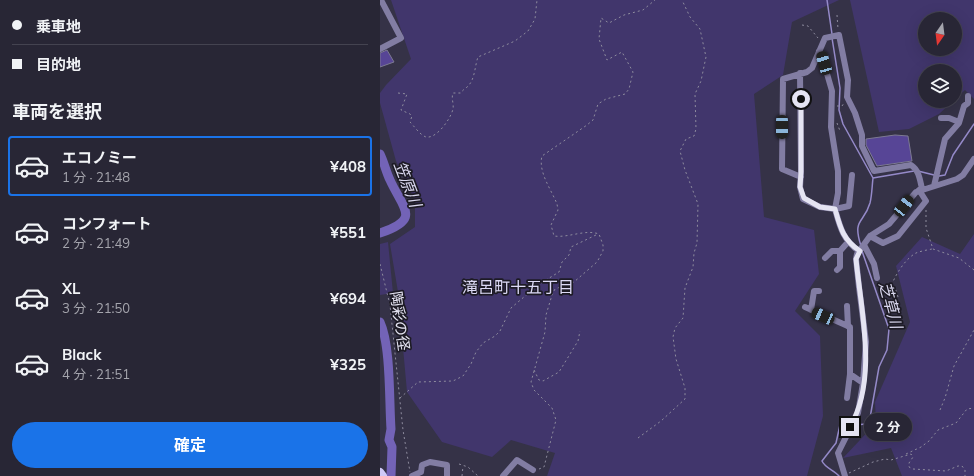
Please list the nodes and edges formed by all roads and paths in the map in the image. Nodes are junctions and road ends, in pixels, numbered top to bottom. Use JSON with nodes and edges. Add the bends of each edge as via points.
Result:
{"nodes":[{"id":1,"x":381,"y":0,"type":"edge"},
{"id":2,"x":537,"y":0,"type":"edge"},
{"id":3,"x":655,"y":0,"type":"edge"},
{"id":4,"x":682,"y":0,"type":"edge"},
{"id":5,"x":838,"y":15,"type":"dead end"},
{"id":6,"x":802,"y":25,"type":"dead end"},
{"id":7,"x":838,"y":35,"type":"junction"},
{"id":8,"x":824,"y":41,"type":"junction"},
{"id":9,"x":380,"y":49,"type":"edge"},
{"id":10,"x":819,"y":51,"type":"junction"},
{"id":11,"x":800,"y":73,"type":"junction"},
{"id":12,"x":398,"y":93,"type":"dead end"},
{"id":13,"x":968,"y":96,"type":"dead end"},
{"id":14,"x":835,"y":106,"type":"dead end"},
{"id":15,"x":842,"y":106,"type":"dead end"},
{"id":16,"x":941,"y":118,"type":"dead end"},
{"id":17,"x":959,"y":122,"type":"junction"},
{"id":18,"x":974,"y":159,"type":"edge"},
{"id":19,"x":852,"y":175,"type":"dead end"},
{"id":20,"x":801,"y":177,"type":"junction"},
{"id":21,"x":934,"y":186,"type":"junction"},
{"id":22,"x":921,"y":190,"type":"junction"},
{"id":23,"x":835,"y":209,"type":"junction"},
{"id":24,"x":926,"y":212,"type":"dead end"},
{"id":25,"x":599,"y":234,"type":"junction"},
{"id":26,"x":870,"y":236,"type":"junction"},
{"id":27,"x":848,"y":242,"type":"junction"},
{"id":28,"x":864,"y":245,"type":"junction"},
{"id":29,"x":933,"y":249,"type":"junction"},
{"id":30,"x":840,"y":251,"type":"junction"},
{"id":31,"x":860,"y":251,"type":"junction"},
{"id":32,"x":825,"y":258,"type":"dead end"},
{"id":33,"x":380,"y":264,"type":"edge"},
{"id":34,"x":837,"y":270,"type":"dead end"},
{"id":35,"x":974,"y":270,"type":"edge"},
{"id":36,"x":877,"y":275,"type":"dead end"},
{"id":37,"x":819,"y":291,"type":"dead end"},
{"id":38,"x":898,"y":297,"type":"dead end"},
{"id":39,"x":847,"y":306,"type":"dead end"},
{"id":40,"x":805,"y":307,"type":"dead end"},
{"id":41,"x":811,"y":310,"type":"junction"},
{"id":42,"x":848,"y":326,"type":"junction"},
{"id":43,"x":974,"y":330,"type":"edge"},
{"id":44,"x":580,"y":331,"type":"dead end"},
{"id":45,"x":534,"y":370,"type":"junction"},
{"id":46,"x":850,"y":374,"type":"junction"},
{"id":47,"x":863,"y":383,"type":"junction"},
{"id":48,"x":400,"y":398,"type":"junction"},
{"id":49,"x":847,"y":398,"type":"dead end"},
{"id":50,"x":974,"y":408,"type":"edge"},
{"id":51,"x":940,"y":410,"type":"dead end"},
{"id":52,"x":638,"y":438,"type":"dead end"},
{"id":53,"x":906,"y":454,"type":"junction"},
{"id":54,"x":459,"y":464,"type":"dead end"},
{"id":55,"x":463,"y":465,"type":"junction"},
{"id":56,"x":533,"y":470,"type":"joint"},
{"id":57,"x":380,"y":472,"type":"edge"},
{"id":58,"x":383,"y":476,"type":"edge"},
{"id":59,"x":412,"y":476,"type":"edge"},
{"id":60,"x":447,"y":476,"type":"edge"},
{"id":61,"x":462,"y":476,"type":"edge"},
{"id":62,"x":478,"y":476,"type":"edge"},
{"id":63,"x":503,"y":476,"type":"edge"},
{"id":64,"x":845,"y":476,"type":"edge"},
{"id":65,"x":965,"y":476,"type":"edge"}],
"edges":[{"from":1,"to":9,"type":"street","via":[[401,38]]},
{"from":2,"to":12,"type":"path","via":[[536,19],[528,31],[515,41],[478,57],[469,86],[463,88],[461,93],[453,94],[453,109],[433,136],[423,136],[410,122],[412,116],[401,110],[406,94]]},
{"from":3,"to":25,"type":"path","via":[[643,10],[624,15],[609,23],[601,18],[599,39],[607,60],[622,52],[634,72],[629,89],[625,94],[611,97],[598,104],[593,120],[542,156],[540,163],[558,204],[551,225],[554,236],[592,232]]},
{"from":4,"to":52,"type":"path","via":[[690,17],[700,29],[706,56],[701,81],[695,94],[696,129],[694,136],[686,139],[680,151],[698,204],[697,243],[693,267],[685,288],[683,318],[675,328],[673,337],[676,359],[685,388],[685,399]]},
{"from":5,"to":7,"type":"path"},
{"from":6,"to":8,"type":"path","via":[[808,26]]},
{"from":7,"to":8,"type":"street","via":[[828,36]]},
{"from":7,"to":22,"type":"street","via":[[848,80],[847,97],[862,136],[862,146],[874,171],[911,165],[916,168],[919,175]]},
{"from":8,"to":10,"type":"street"},
{"from":10,"to":11,"type":"street","via":[[812,68]]},
{"from":10,"to":23,"type":"street","via":[[832,91],[830,127],[838,171]]},
{"from":11,"to":20,"type":"street"},
{"from":11,"to":20,"type":"street","via":[[783,80],[781,93],[782,169]]},
{"from":13,"to":17,"type":"street","via":[[968,103],[964,106]]},
{"from":14,"to":15,"type":"path"},
{"from":16,"to":17,"type":"street"},
{"from":17,"to":21,"type":"street","via":[[945,139]]},
{"from":18,"to":21,"type":"street","via":[[963,175]]},
{"from":19,"to":23,"type":"street","via":[[849,206]]},
{"from":20,"to":23,"type":"street","via":[[800,187],[804,198],[820,207]]},
{"from":21,"to":22,"type":"street"},
{"from":22,"to":26,"type":"street","via":[[913,194],[889,224]]},
{"from":22,"to":26,"type":"street","via":[[926,201],[898,236],[883,243]]},
{"from":23,"to":27,"type":"street","via":[[840,228]]},
{"from":24,"to":29,"type":"path","via":[[926,228]]},
{"from":25,"to":45,"type":"path","via":[[603,251],[597,262],[574,282],[555,289],[552,295]]},
{"from":25,"to":48,"type":"path","via":[[571,247],[559,272],[538,285],[511,308],[500,331],[483,343],[463,376],[453,381],[418,382]]},
{"from":26,"to":28,"type":"street"},
{"from":27,"to":30,"type":"street"},
{"from":27,"to":31,"type":"street"},
{"from":28,"to":31,"type":"street"},
{"from":28,"to":36,"type":"street"},
{"from":29,"to":35,"type":"path","via":[[959,258]]},
{"from":29,"to":38,"type":"path","via":[[915,254],[905,262],[891,286],[896,290]]},
{"from":30,"to":32,"type":"street","via":[[832,251]]},
{"from":30,"to":34,"type":"street","via":[[840,267]]},
{"from":31,"to":47,"type":"street","via":[[856,259],[866,342]]},
{"from":33,"to":48,"type":"path","name":"陶彩の径","via":[[390,305]]},
{"from":37,"to":41,"type":"street","via":[[814,291]]},
{"from":39,"to":42,"type":"street"},
{"from":40,"to":41,"type":"street"},
{"from":41,"to":42,"type":"street"},
{"from":42,"to":46,"type":"street","via":[[851,330]]},
{"from":43,"to":51,"type":"path","via":[[954,366],[946,398]]},
{"from":44,"to":45,"type":"path","via":[[578,341],[559,372],[543,381],[539,380]]},
{"from":45,"to":56,"type":"path","via":[[532,387],[552,408],[556,420],[544,467]]},
{"from":46,"to":47,"type":"street"},
{"from":46,"to":49,"type":"street"},
{"from":47,"to":64,"type":"street","via":[[860,408],[838,453]]},
{"from":48,"to":59,"type":"path","name":"陶彩の径","via":[[404,444]]},
{"from":50,"to":53,"type":"path","via":[[967,409],[956,422],[938,430],[921,447]]},
{"from":53,"to":64,"type":"path","via":[[891,460],[873,462]]},
{"from":53,"to":65,"type":"path","via":[[913,457],[909,467],[913,469],[946,471],[962,466]]},
{"from":54,"to":55,"type":"path"},
{"from":55,"to":61,"type":"path"},
{"from":55,"to":62,"type":"path"},
{"from":56,"to":63,"type":"street","via":[[517,460]]},
{"from":57,"to":58,"type":"main road"},
{"from":59,"to":60,"type":"street","via":[[421,472],[422,465],[432,462],[447,465]]}]}
